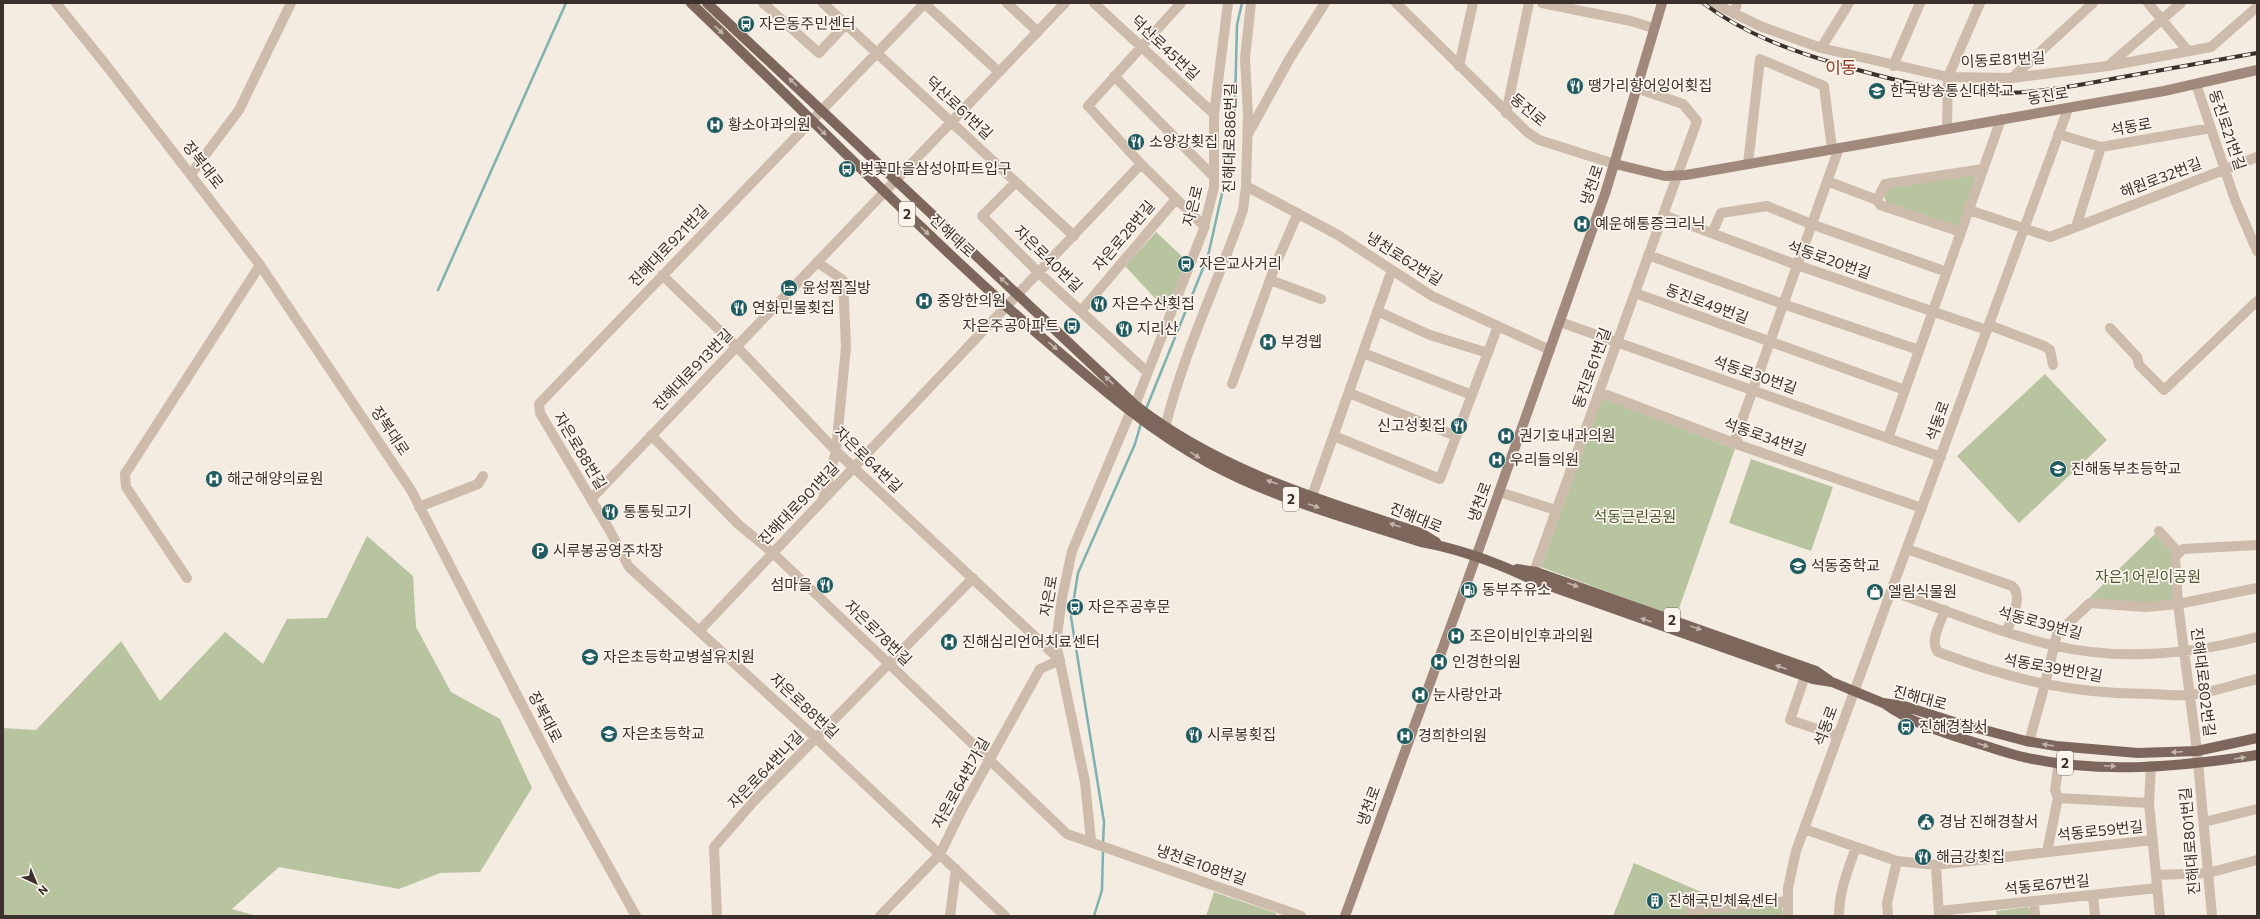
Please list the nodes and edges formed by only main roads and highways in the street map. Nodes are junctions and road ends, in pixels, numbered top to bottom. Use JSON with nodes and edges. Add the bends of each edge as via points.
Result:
{"nodes":[{"id":1,"x":691,"y":3,"type":"edge"},
{"id":2,"x":707,"y":3,"type":"edge"},
{"id":3,"x":1662,"y":3,"type":"edge"},
{"id":4,"x":2257,"y":70,"type":"edge"},
{"id":5,"x":1615,"y":164,"type":"junction"},
{"id":6,"x":1134,"y":410,"type":"junction"},
{"id":7,"x":1152,"y":422,"type":"junction"},
{"id":8,"x":1443,"y":546,"type":"junction"},
{"id":9,"x":1476,"y":557,"type":"junction"},
{"id":10,"x":1509,"y":568,"type":"junction"},
{"id":11,"x":1832,"y":682,"type":"junction"},
{"id":12,"x":1883,"y":703,"type":"junction"},
{"id":13,"x":2257,"y":738,"type":"edge"},
{"id":14,"x":2257,"y":755,"type":"edge"},
{"id":15,"x":1344,"y":916,"type":"edge"}],
"edges":[{"from":1,"to":6,"type":"main road","name":"진해대로","number":"2","one_way":true,"via":[[884,193],[1007,307]]},
{"from":6,"to":2,"type":"main road","name":"진해대로","number":"2","one_way":true,"via":[[1019,294]]},
{"from":3,"to":5,"type":"main road","name":"냉천로"},
{"from":4,"to":5,"type":"main road","name":"동진로","via":[[2068,109],[1677,175],[1665,176]]},
{"from":5,"to":9,"type":"main road","name":"냉천로"},
{"from":6,"to":7,"type":"main road","number":"2"},
{"from":8,"to":7,"type":"main road","name":"진해대로","number":"2","one_way":true,"via":[[1421,534],[1257,476]]},
{"from":7,"to":8,"type":"main road","name":"진해대로","number":"2","one_way":true,"via":[[1208,463],[1254,486],[1421,542]]},
{"from":8,"to":9,"type":"main road","number":"2"},
{"from":9,"to":10,"type":"main road","number":"2"},
{"from":9,"to":15,"type":"main road","name":"냉천로"},
{"from":11,"to":10,"type":"main road","number":"2","one_way":true,"via":[[1805,676],[1533,580]]},
{"from":10,"to":11,"type":"main road","number":"2","one_way":true,"via":[[1534,572],[1816,671]]},
{"from":11,"to":12,"type":"main road","number":"2"},
{"from":13,"to":12,"type":"main road","name":"진해대로","number":"2","one_way":true,"via":[[2197,751],[2107,752],[2029,742],[1904,706]]},
{"from":12,"to":14,"type":"main road","name":"진해대로","number":"2","one_way":true,"via":[[1901,716],[1949,734],[2020,756],[2059,762],[2089,766],[2150,766]]}]}
